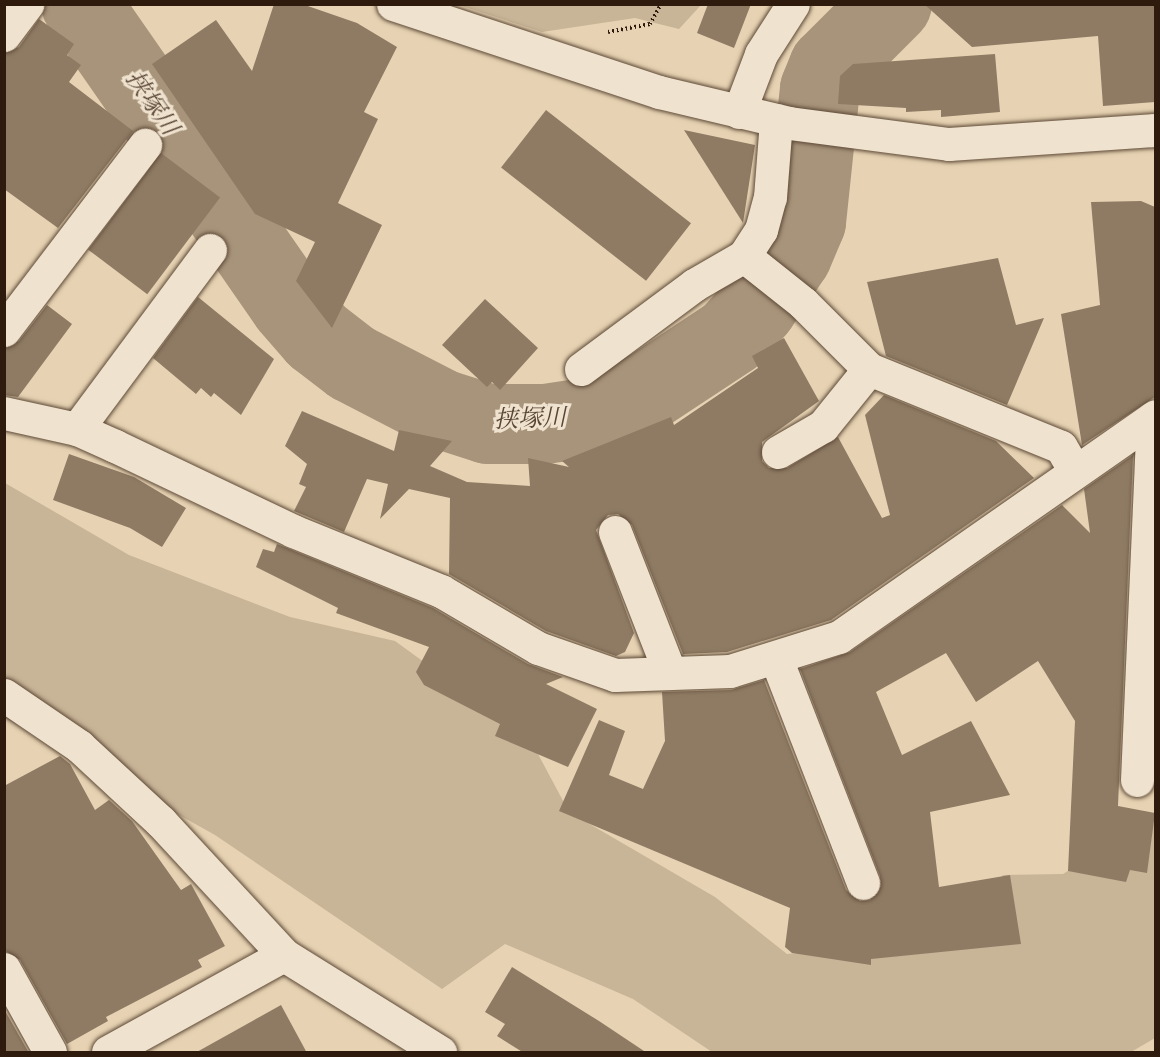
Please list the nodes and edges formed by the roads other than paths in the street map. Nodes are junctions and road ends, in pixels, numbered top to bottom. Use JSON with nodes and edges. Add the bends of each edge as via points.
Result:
{"nodes":[{"id":1,"x":27,"y":4,"type":"edge"},
{"id":2,"x":393,"y":4,"type":"edge"},
{"id":3,"x":793,"y":4,"type":"edge"},
{"id":4,"x":4,"y":34,"type":"edge"},
{"id":5,"x":739,"y":112,"type":"junction"},
{"id":6,"x":783,"y":122,"type":"junction"},
{"id":7,"x":1155,"y":129,"type":"edge"},
{"id":8,"x":145,"y":145,"type":"dead end"},
{"id":9,"x":210,"y":250,"type":"dead end"},
{"id":10,"x":750,"y":261,"type":"junction"},
{"id":11,"x":4,"y":330,"type":"edge"},
{"id":12,"x":581,"y":369,"type":"dead end"},
{"id":13,"x":869,"y":369,"type":"junction"},
{"id":14,"x":4,"y":413,"type":"edge"},
{"id":15,"x":1154,"y":417,"type":"edge"},
{"id":16,"x":77,"y":429,"type":"junction"},
{"id":17,"x":778,"y":452,"type":"dead end"},
{"id":18,"x":1075,"y":471,"type":"junction"},
{"id":19,"x":615,"y":532,"type":"dead end"},
{"id":20,"x":777,"y":661,"type":"junction"},
{"id":21,"x":670,"y":673,"type":"junction"},
{"id":22,"x":4,"y":695,"type":"edge"},
{"id":23,"x":1137,"y":780,"type":"dead end"},
{"id":24,"x":863,"y":883,"type":"dead end"},
{"id":25,"x":284,"y":955,"type":"junction"},
{"id":26,"x":4,"y":969,"type":"edge"},
{"id":27,"x":50,"y":1053,"type":"edge"},
{"id":28,"x":108,"y":1053,"type":"edge"},
{"id":29,"x":440,"y":1053,"type":"edge"}],
"edges":[{"from":1,"to":4,"type":"street"},
{"from":2,"to":5,"type":"street","via":[[659,92]]},
{"from":3,"to":5,"type":"street","via":[[761,54]]},
{"from":5,"to":6,"type":"street"},
{"from":6,"to":7,"type":"street","via":[[949,144]]},
{"from":6,"to":10,"type":"street","via":[[770,197]]},
{"from":8,"to":11,"type":"street"},
{"from":9,"to":16,"type":"street"},
{"from":10,"to":12,"type":"street","via":[[694,285]]},
{"from":10,"to":13,"type":"street","via":[[788,291]]},
{"from":13,"to":17,"type":"street","via":[[823,426]]},
{"from":13,"to":18,"type":"street","via":[[1061,447]]},
{"from":14,"to":16,"type":"street"},
{"from":15,"to":18,"type":"street"},
{"from":15,"to":23,"type":"street"},
{"from":16,"to":21,"type":"street","via":[[293,531],[441,591],[580,666],[615,675]]},
{"from":18,"to":20,"type":"street","via":[[881,612],[839,637]]},
{"from":19,"to":21,"type":"street"},
{"from":20,"to":21,"type":"street","via":[[730,671]]},
{"from":20,"to":24,"type":"street"},
{"from":22,"to":25,"type":"street","via":[[79,746],[161,822]]},
{"from":25,"to":28,"type":"street"},
{"from":25,"to":29,"type":"street"},
{"from":26,"to":27,"type":"street"}]}
